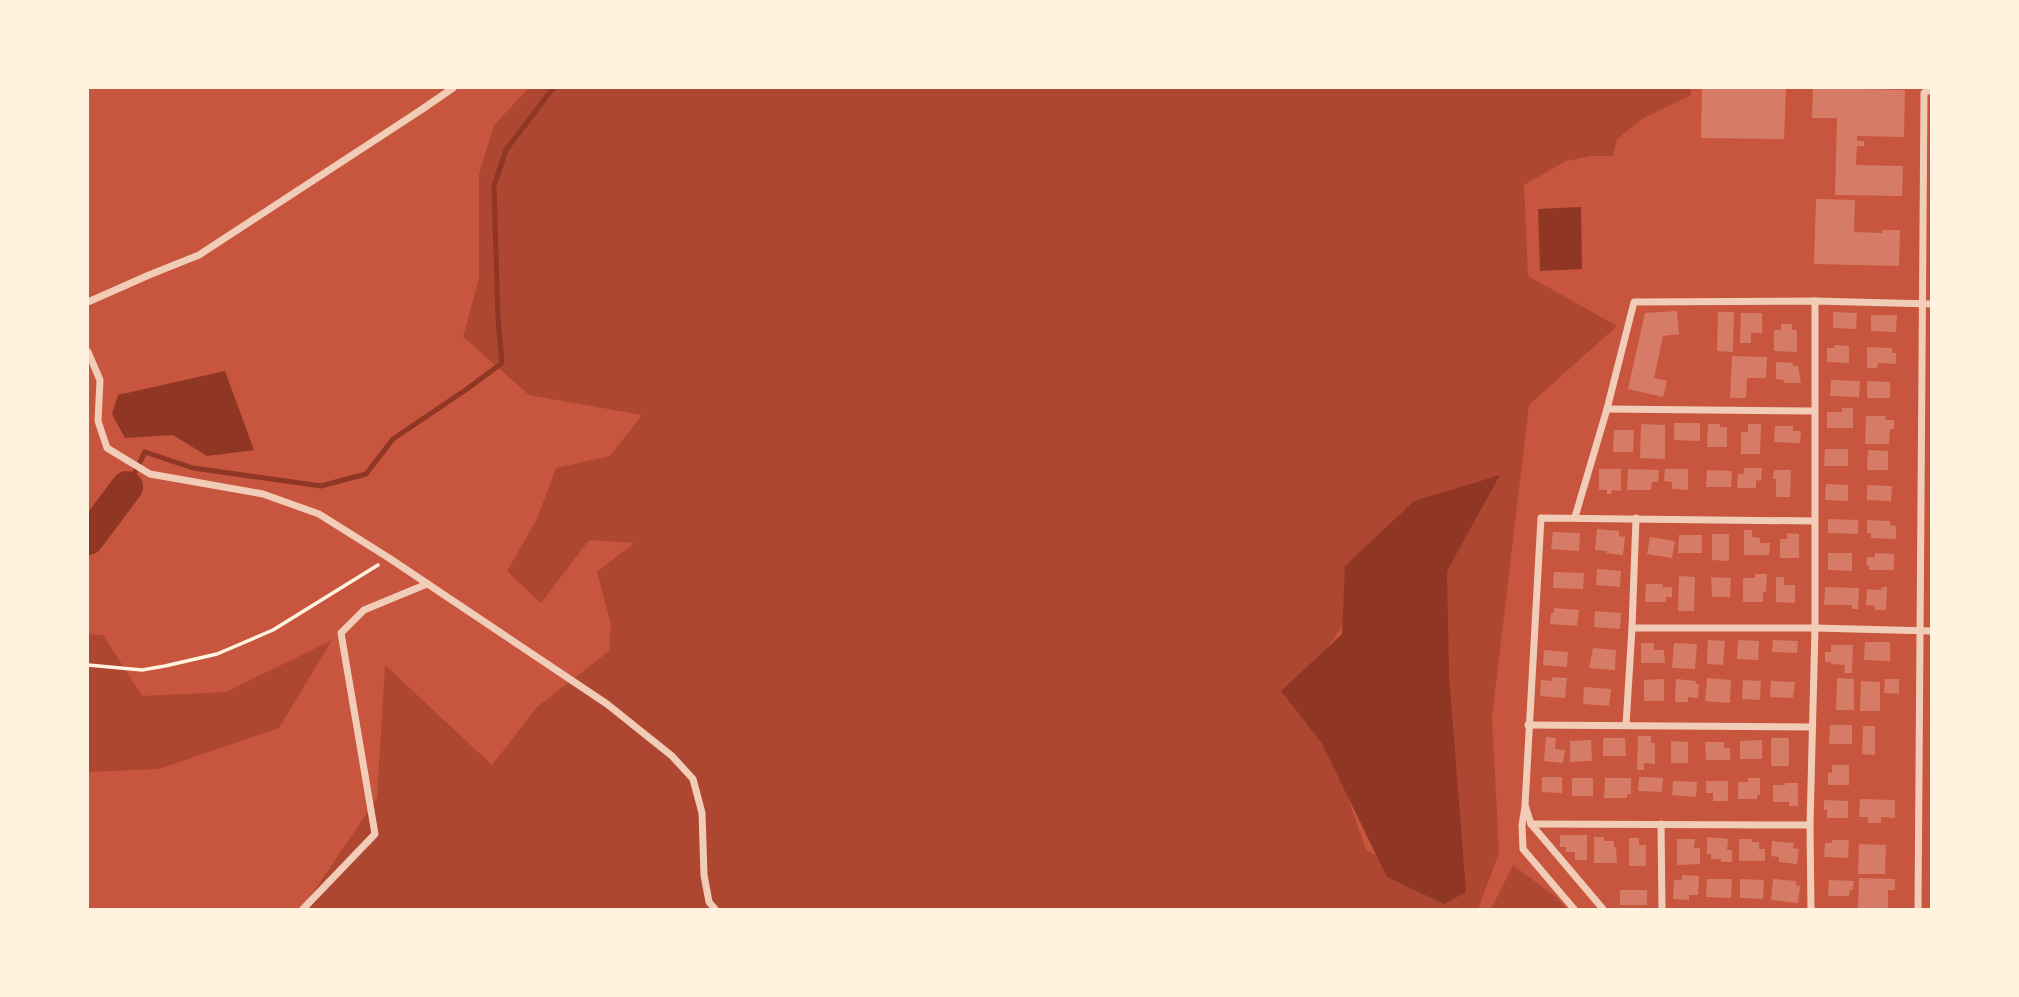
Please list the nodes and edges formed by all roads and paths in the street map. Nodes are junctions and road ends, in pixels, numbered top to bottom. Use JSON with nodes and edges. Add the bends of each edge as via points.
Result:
{"nodes":[{"id":1,"x":453,"y":88,"type":"edge"},
{"id":2,"x":1931,"y":89,"type":"edge"},
{"id":3,"x":1815,"y":301,"type":"junction"},
{"id":4,"x":88,"y":302,"type":"edge"},
{"id":5,"x":1927,"y":304,"type":"edge"},
{"id":6,"x":88,"y":352,"type":"edge"},
{"id":7,"x":1607,"y":409,"type":"junction"},
{"id":8,"x":1814,"y":411,"type":"junction"},
{"id":9,"x":1576,"y":517,"type":"junction"},
{"id":10,"x":1636,"y":518,"type":"junction"},
{"id":11,"x":1814,"y":521,"type":"junction"},
{"id":12,"x":389,"y":558,"type":"junction"},
{"id":13,"x":427,"y":583,"type":"junction"},
{"id":14,"x":1632,"y":628,"type":"junction"},
{"id":15,"x":1815,"y":628,"type":"junction"},
{"id":16,"x":1920,"y":631,"type":"junction"},
{"id":17,"x":1931,"y":631,"type":"edge"},
{"id":18,"x":88,"y":666,"type":"edge"},
{"id":19,"x":1528,"y":725,"type":"junction"},
{"id":20,"x":1626,"y":725,"type":"junction"},
{"id":21,"x":1812,"y":727,"type":"junction"},
{"id":22,"x":1525,"y":805,"type":"junction"},
{"id":23,"x":1531,"y":824,"type":"junction"},
{"id":24,"x":1661,"y":824,"type":"junction"},
{"id":25,"x":1810,"y":825,"type":"junction"},
{"id":26,"x":303,"y":909,"type":"edge"},
{"id":27,"x":715,"y":909,"type":"edge"},
{"id":28,"x":1574,"y":909,"type":"edge"},
{"id":29,"x":1603,"y":909,"type":"edge"},
{"id":30,"x":1662,"y":909,"type":"edge"},
{"id":31,"x":1811,"y":909,"type":"edge"},
{"id":32,"x":1919,"y":909,"type":"edge"}],
"edges":[{"from":1,"to":4,"type":"street","via":[[199,255]]},
{"from":2,"to":5,"type":"street","via":[[1924,93]]},
{"from":3,"to":5,"type":"street"},
{"from":3,"to":7,"type":"street","via":[[1634,302]]},
{"from":3,"to":8,"type":"street"},
{"from":5,"to":16,"type":"street"},
{"from":6,"to":12,"type":"street","via":[[100,380],[98,421],[107,449],[150,474],[264,494],[319,514]]},
{"from":7,"to":8,"type":"street"},
{"from":7,"to":9,"type":"street"},
{"from":8,"to":11,"type":"street"},
{"from":9,"to":10,"type":"street"},
{"from":9,"to":19,"type":"street","via":[[1541,518]]},
{"from":10,"to":11,"type":"street"},
{"from":10,"to":14,"type":"street"},
{"from":11,"to":15,"type":"street"},
{"from":12,"to":13,"type":"street"},
{"from":12,"to":18,"type":"path","via":[[273,629],[218,654],[142,670]]},
{"from":13,"to":26,"type":"street","via":[[364,610],[341,633],[375,834]]},
{"from":13,"to":27,"type":"street","via":[[607,705],[672,756],[693,779],[702,813],[704,876]]},
{"from":14,"to":15,"type":"street"},
{"from":14,"to":20,"type":"street"},
{"from":15,"to":16,"type":"street"},
{"from":15,"to":21,"type":"street"},
{"from":16,"to":17,"type":"street"},
{"from":16,"to":32,"type":"street"},
{"from":19,"to":20,"type":"street"},
{"from":19,"to":22,"type":"street"},
{"from":20,"to":21,"type":"street"},
{"from":21,"to":25,"type":"street"},
{"from":22,"to":23,"type":"street"},
{"from":22,"to":28,"type":"street","via":[[1522,849]]},
{"from":23,"to":24,"type":"street"},
{"from":23,"to":29,"type":"street"},
{"from":24,"to":25,"type":"street"},
{"from":24,"to":30,"type":"street"},
{"from":25,"to":31,"type":"street"}]}
